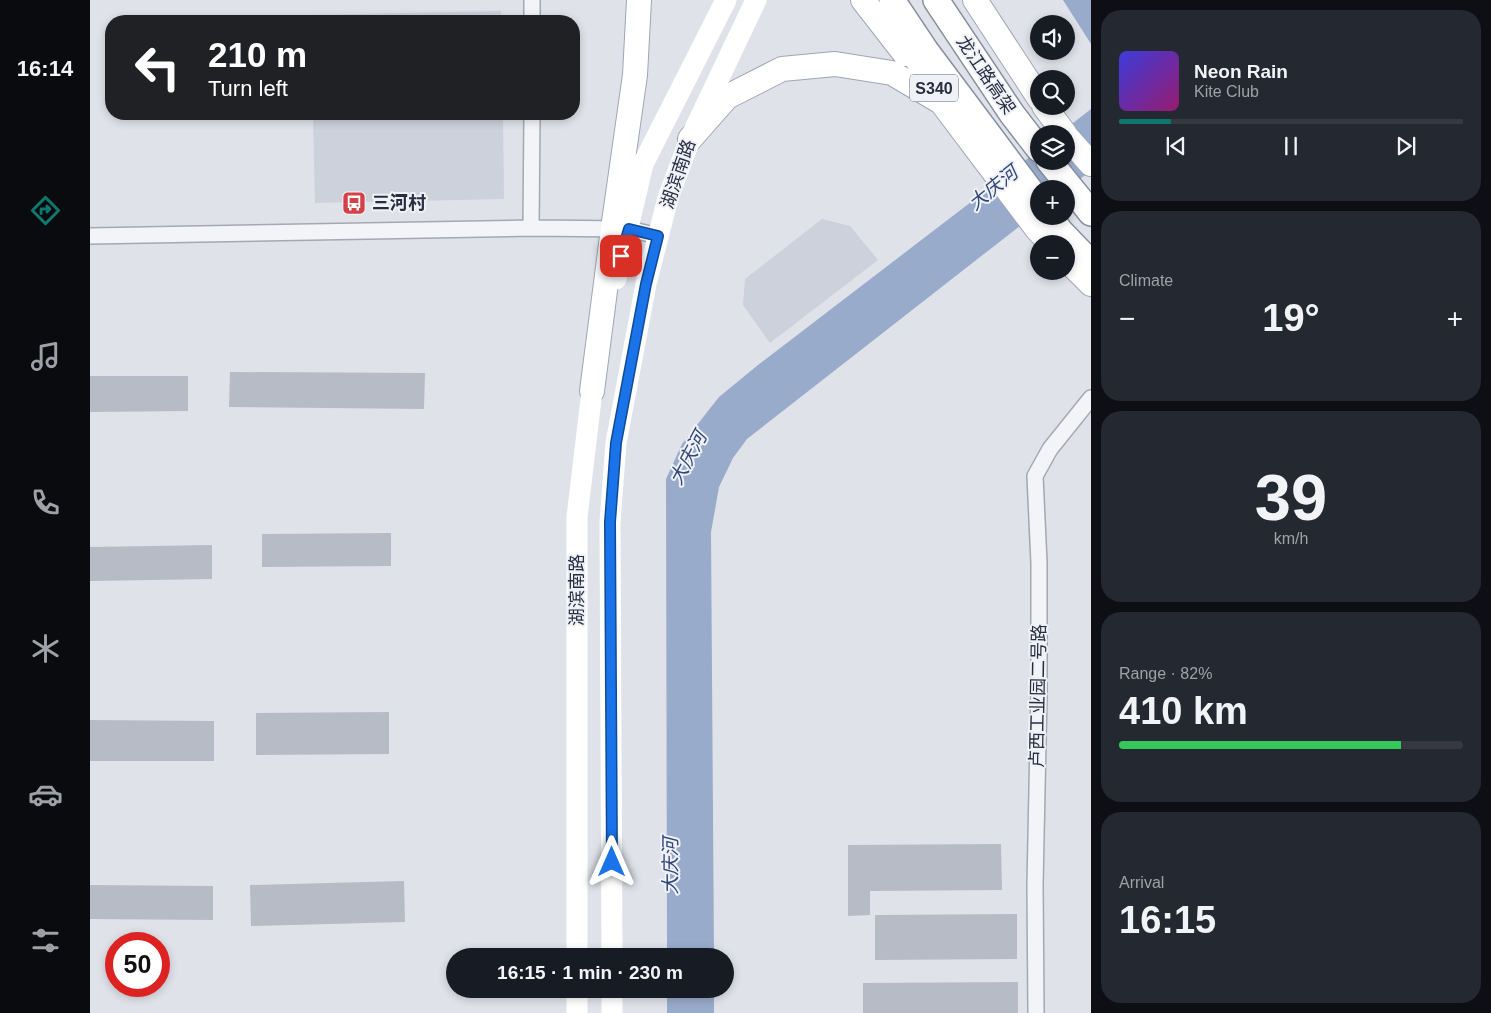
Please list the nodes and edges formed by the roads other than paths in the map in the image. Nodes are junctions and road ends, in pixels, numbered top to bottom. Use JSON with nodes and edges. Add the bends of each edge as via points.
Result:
{"nodes":[{"id":1,"x":532,"y":0,"type":"edge"},
{"id":2,"x":639,"y":0,"type":"edge"},
{"id":3,"x":726,"y":0,"type":"edge"},
{"id":4,"x":756,"y":0,"type":"edge"},
{"id":5,"x":863,"y":0,"type":"edge"},
{"id":6,"x":880,"y":0,"type":"edge"},
{"id":7,"x":892,"y":0,"type":"edge"},
{"id":8,"x":936,"y":0,"type":"edge"},
{"id":9,"x":975,"y":0,"type":"edge"},
{"id":10,"x":532,"y":15,"type":"edge"},
{"id":11,"x":1030,"y":84,"type":"edge"},
{"id":12,"x":942,"y":103,"type":"junction"},
{"id":13,"x":532,"y":120,"type":"edge"},
{"id":14,"x":1030,"y":137,"type":"edge"},
{"id":15,"x":690,"y":139,"type":"junction"},
{"id":16,"x":1075,"y":145,"type":"edge"},
{"id":17,"x":1091,"y":164,"type":"edge"},
{"id":18,"x":1056,"y":170,"type":"edge"},
{"id":19,"x":1030,"y":190,"type":"edge"},
{"id":20,"x":1091,"y":213,"type":"edge"},
{"id":21,"x":531,"y":228,"type":"junction"},
{"id":22,"x":621,"y":229,"type":"junction"},
{"id":23,"x":1046,"y":230,"type":"edge"},
{"id":24,"x":90,"y":236,"type":"edge"},
{"id":25,"x":658,"y":236,"type":"junction"},
{"id":26,"x":1091,"y":263,"type":"edge"},
{"id":27,"x":1075,"y":268,"type":"edge"},
{"id":28,"x":1091,"y":284,"type":"edge"},
{"id":29,"x":592,"y":391,"type":"joint"},
{"id":30,"x":1091,"y":398,"type":"edge"},
{"id":31,"x":577,"y":948,"type":"edge"},
{"id":32,"x":612,"y":948,"type":"edge"},
{"id":33,"x":577,"y":998,"type":"edge"},
{"id":34,"x":612,"y":998,"type":"edge"},
{"id":35,"x":577,"y":1013,"type":"edge"},
{"id":36,"x":612,"y":1013,"type":"edge"},
{"id":37,"x":1036,"y":1013,"type":"edge"}],
"edges":[{"from":1,"to":10,"type":"street"},
{"from":2,"to":22,"type":"main road"},
{"from":3,"to":22,"type":"main road","via":[[643,164]]},
{"from":4,"to":15,"type":"main road","name":"湖滨南路"},
{"from":5,"to":12,"type":"main road"},
{"from":6,"to":12,"type":"main road","number":"S340"},
{"from":7,"to":19,"type":"highway","name":"龙江路高架"},
{"from":8,"to":14,"type":"highway","name":"龙江路高架"},
{"from":9,"to":11,"type":"main road"},
{"from":12,"to":15,"type":"main road","via":[[892,72],[834,64],[782,69],[727,97]]},
{"from":12,"to":23,"type":"main road","number":"S340","via":[[993,173]]},
{"from":13,"to":21,"type":"street"},
{"from":15,"to":25,"type":"main road","name":"湖滨南路"},
{"from":16,"to":17,"type":"main road"},
{"from":18,"to":20,"type":"highway"},
{"from":21,"to":22,"type":"street"},
{"from":21,"to":24,"type":"street"},
{"from":22,"to":25,"type":"street"},
{"from":22,"to":29,"type":"main road"},
{"from":23,"to":26,"type":"highway","via":[[1060,231]]},
{"from":25,"to":32,"type":"main road","name":"湖滨南路","via":[[616,443],[610,522]]},
{"from":27,"to":28,"type":"main road"},
{"from":29,"to":31,"type":"main road","name":"湖滨南路","via":[[577,517]]},
{"from":30,"to":37,"type":"street","name":"卢西工业园二号路","via":[[1050,449],[1035,476],[1039,563]]},
{"from":33,"to":35,"type":"main road"},
{"from":34,"to":36,"type":"main road"}]}
